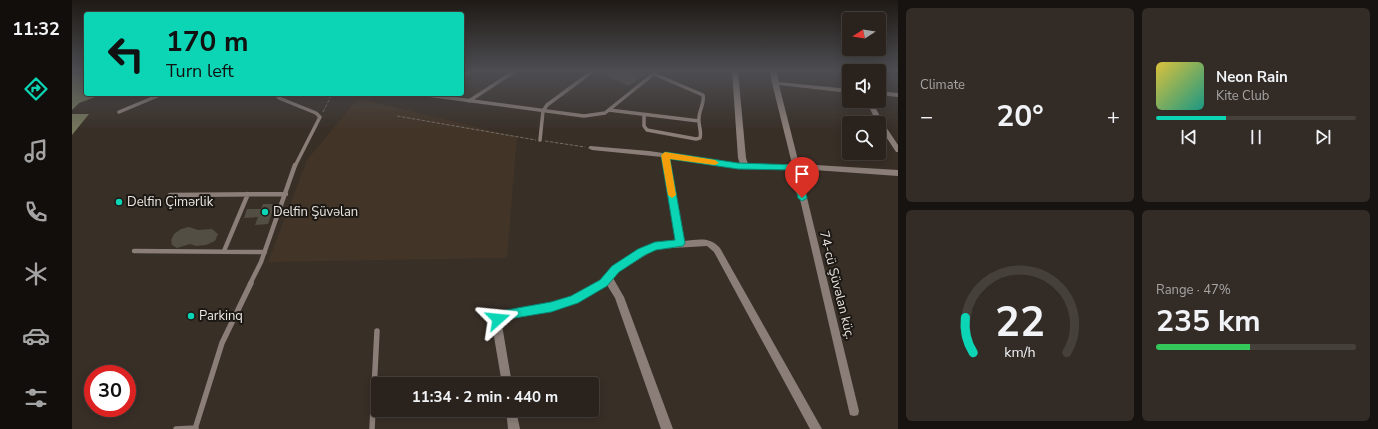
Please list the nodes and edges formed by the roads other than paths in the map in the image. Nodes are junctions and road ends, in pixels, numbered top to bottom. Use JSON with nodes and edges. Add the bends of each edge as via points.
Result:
{"nodes":[{"id":1,"x":485,"y":91,"type":"edge"},
{"id":2,"x":566,"y":91,"type":"edge"},
{"id":3,"x":632,"y":91,"type":"edge"},
{"id":4,"x":693,"y":91,"type":"edge"},
{"id":5,"x":737,"y":91,"type":"edge"},
{"id":6,"x":777,"y":91,"type":"edge"},
{"id":7,"x":886,"y":94,"type":"edge"},
{"id":8,"x":898,"y":95,"type":"edge"},
{"id":9,"x":157,"y":96,"type":"edge"},
{"id":10,"x":277,"y":96,"type":"edge"},
{"id":11,"x":437,"y":96,"type":"edge"},
{"id":12,"x":469,"y":101,"type":"junction"},
{"id":13,"x":873,"y":108,"type":"edge"},
{"id":14,"x":609,"y":110,"type":"junction"},
{"id":15,"x":544,"y":111,"type":"junction"},
{"id":16,"x":119,"y":112,"type":"dead end"},
{"id":17,"x":644,"y":115,"type":"junction"},
{"id":18,"x":698,"y":121,"type":"junction"},
{"id":19,"x":540,"y":140,"type":"road end"},
{"id":20,"x":592,"y":148,"type":"road end"},
{"id":21,"x":898,"y":150,"type":"edge"},
{"id":22,"x":665,"y":155,"type":"junction"},
{"id":23,"x":745,"y":166,"type":"junction"},
{"id":24,"x":795,"y":167,"type":"junction"},
{"id":25,"x":898,"y":173,"type":"edge"},
{"id":26,"x":248,"y":194,"type":"junction"},
{"id":27,"x":286,"y":194,"type":"junction"},
{"id":28,"x":170,"y":195,"type":"dead end"},
{"id":29,"x":680,"y":243,"type":"junction"},
{"id":30,"x":134,"y":251,"type":"dead end"},
{"id":31,"x":224,"y":251,"type":"junction"},
{"id":32,"x":264,"y":252,"type":"junction"},
{"id":33,"x":608,"y":278,"type":"junction"},
{"id":34,"x":377,"y":331,"type":"dead end"},
{"id":35,"x":506,"y":377,"type":"edge"},
{"id":36,"x":854,"y":411,"type":"dead end"},
{"id":37,"x":512,"y":417,"type":"edge"},
{"id":38,"x":195,"y":428,"type":"edge"},
{"id":39,"x":176,"y":429,"type":"edge"},
{"id":40,"x":372,"y":429,"type":"edge"},
{"id":41,"x":514,"y":429,"type":"edge"},
{"id":42,"x":667,"y":429,"type":"edge"},
{"id":43,"x":816,"y":429,"type":"edge"}],
"edges":[{"from":1,"to":12,"type":"lane"},
{"from":2,"to":15,"type":"lane"},
{"from":3,"to":14,"type":"lane"},
{"from":4,"to":18,"type":"lane","via":[[703,96],[704,100]]},
{"from":5,"to":23,"type":"street","via":[[742,158]]},
{"from":6,"to":24,"type":"street","name":"74-cü Şüvəlan küç."},
{"from":7,"to":8,"type":"street"},
{"from":9,"to":16,"type":"lane"},
{"from":10,"to":27,"type":"lane","via":[[320,117],[297,160]]},
{"from":11,"to":12,"type":"lane"},
{"from":12,"to":15,"type":"lane"},
{"from":13,"to":21,"type":"street"},
{"from":14,"to":15,"type":"lane","via":[[584,116]]},
{"from":14,"to":17,"type":"lane"},
{"from":15,"to":19,"type":"lane"},
{"from":17,"to":18,"type":"lane"},
{"from":17,"to":18,"type":"lane","via":[[644,126],[647,130],[696,139],[701,136]]},
{"from":20,"to":22,"type":"street"},
{"from":22,"to":23,"type":"street"},
{"from":22,"to":29,"type":"street"},
{"from":23,"to":24,"type":"street"},
{"from":24,"to":25,"type":"street"},
{"from":24,"to":36,"type":"street","name":"74-cü Şüvəlan küç."},
{"from":26,"to":27,"type":"lane"},
{"from":26,"to":28,"type":"lane"},
{"from":26,"to":31,"type":"lane"},
{"from":27,"to":32,"type":"lane"},
{"from":29,"to":33,"type":"street","via":[[650,248],[615,269]]},
{"from":29,"to":43,"type":"street","via":[[707,243],[714,246]]},
{"from":30,"to":31,"type":"lane"},
{"from":31,"to":32,"type":"lane"},
{"from":32,"to":38,"type":"lane","via":[[255,277],[222,343]]},
{"from":33,"to":35,"type":"street","via":[[596,288],[574,299],[498,319]]},
{"from":33,"to":42,"type":"street","via":[[619,297]]},
{"from":34,"to":40,"type":"lane"},
{"from":37,"to":41,"type":"street"},
{"from":38,"to":39,"type":"lane"}]}
